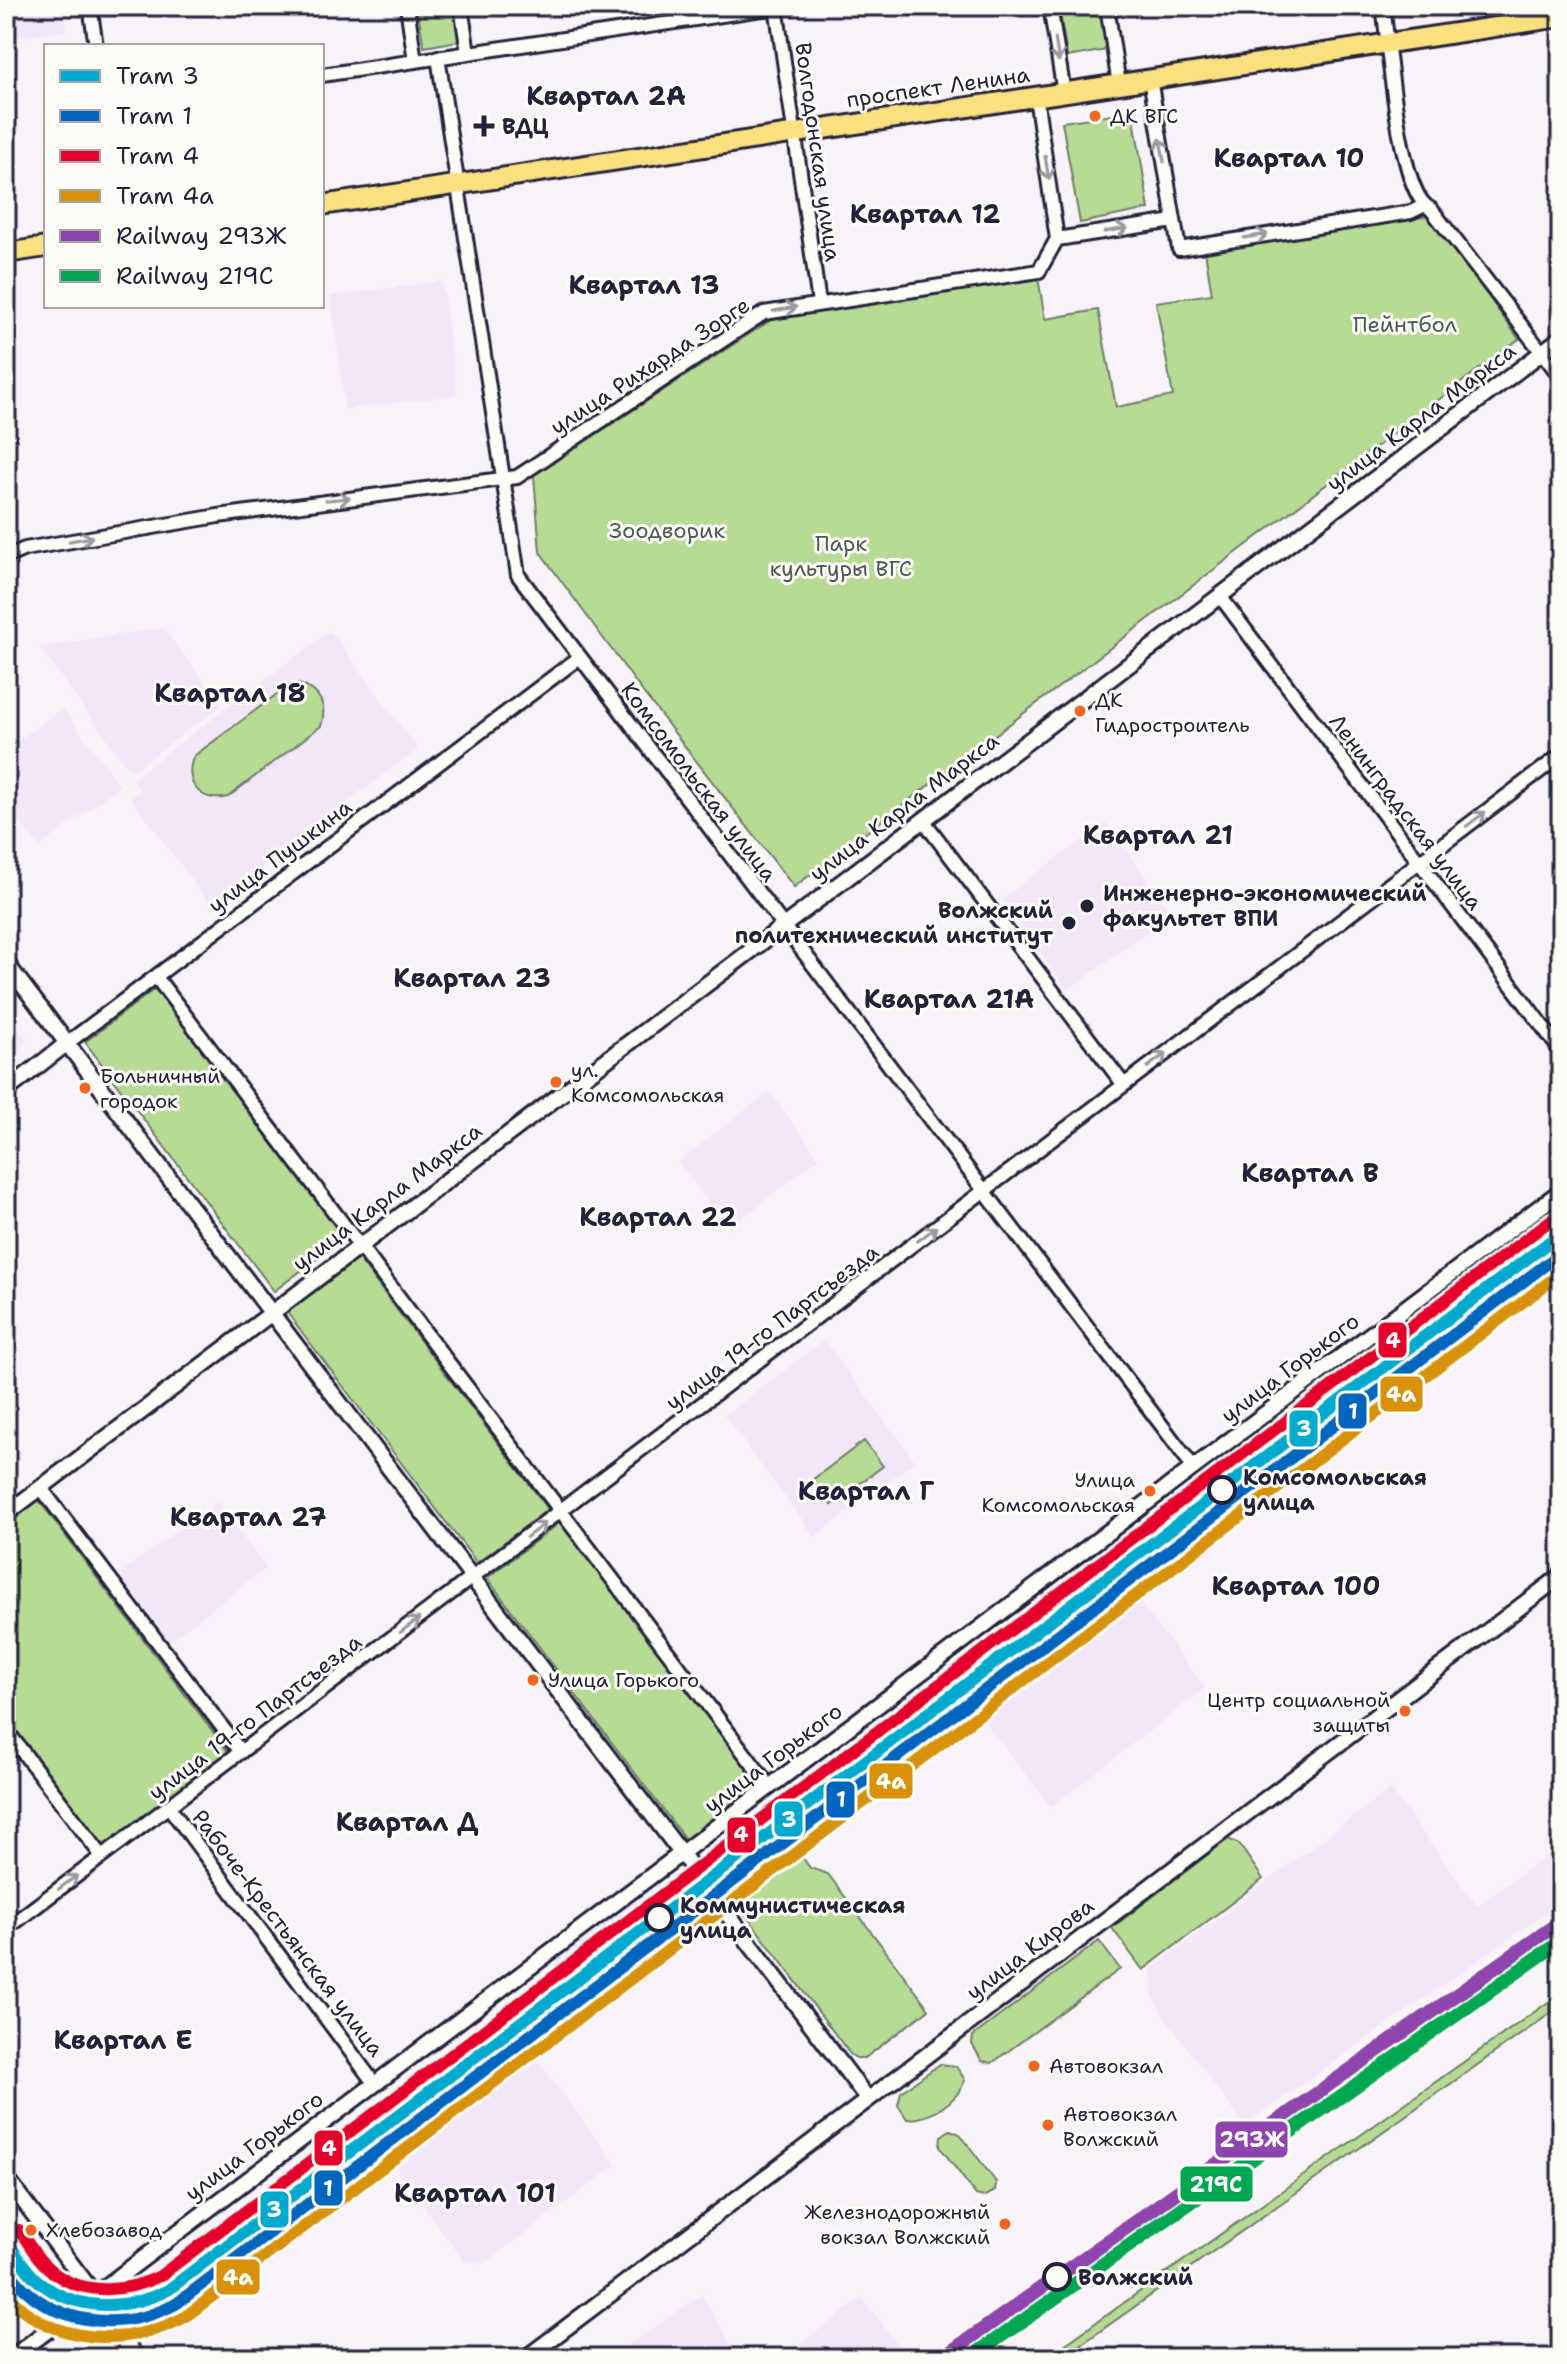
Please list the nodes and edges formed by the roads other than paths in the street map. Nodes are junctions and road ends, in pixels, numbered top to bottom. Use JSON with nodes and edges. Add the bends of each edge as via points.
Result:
{"nodes":[{"id":1,"x":90,"y":6,"type":"edge"},
{"id":2,"x":407,"y":6,"type":"edge"},
{"id":3,"x":461,"y":6,"type":"edge"},
{"id":4,"x":1050,"y":6,"type":"edge"},
{"id":5,"x":1107,"y":6,"type":"edge"},
{"id":6,"x":1383,"y":6,"type":"edge"},
{"id":7,"x":776,"y":7,"type":"edge"},
{"id":8,"x":1561,"y":17,"type":"edge"},
{"id":9,"x":1388,"y":41,"type":"junction"},
{"id":10,"x":96,"y":44,"type":"edge"},
{"id":11,"x":468,"y":53,"type":"junction"},
{"id":12,"x":438,"y":57,"type":"junction"},
{"id":13,"x":415,"y":61,"type":"junction"},
{"id":14,"x":324,"y":75,"type":"edge"},
{"id":15,"x":1150,"y":79,"type":"junction"},
{"id":16,"x":1119,"y":85,"type":"junction"},
{"id":17,"x":1064,"y":93,"type":"junction"},
{"id":18,"x":1036,"y":97,"type":"junction"},
{"id":19,"x":795,"y":132,"type":"junction"},
{"id":20,"x":460,"y":185,"type":"junction"},
{"id":21,"x":324,"y":205,"type":"edge"},
{"id":22,"x":1423,"y":206,"type":"junction"},
{"id":23,"x":1174,"y":221,"type":"junction"},
{"id":24,"x":1057,"y":239,"type":"junction"},
{"id":25,"x":44,"y":247,"type":"edge"},
{"id":26,"x":6,"y":253,"type":"edge"},
{"id":27,"x":819,"y":303,"type":"junction"},
{"id":28,"x":1561,"y":338,"type":"edge"},
{"id":29,"x":1542,"y":353,"type":"junction"},
{"id":30,"x":1561,"y":377,"type":"edge"},
{"id":31,"x":505,"y":480,"type":"junction"},
{"id":32,"x":6,"y":557,"type":"edge"},
{"id":33,"x":1220,"y":596,"type":"junction"},
{"id":34,"x":580,"y":657,"type":"junction"},
{"id":35,"x":1561,"y":755,"type":"edge"},
{"id":36,"x":923,"y":820,"type":"junction"},
{"id":37,"x":1420,"y":863,"type":"junction"},
{"id":38,"x":782,"y":927,"type":"junction"},
{"id":39,"x":6,"y":963,"type":"edge"},
{"id":40,"x":156,"y":977,"type":"junction"},
{"id":41,"x":66,"y":1044,"type":"junction"},
{"id":42,"x":1561,"y":1051,"type":"edge"},
{"id":43,"x":1124,"y":1085,"type":"junction"},
{"id":44,"x":6,"y":1091,"type":"edge"},
{"id":45,"x":986,"y":1190,"type":"junction"},
{"id":46,"x":1561,"y":1191,"type":"edge"},
{"id":47,"x":360,"y":1243,"type":"junction"},
{"id":48,"x":272,"y":1310,"type":"junction"},
{"id":49,"x":1194,"y":1468,"type":"junction"},
{"id":50,"x":41,"y":1488,"type":"junction"},
{"id":51,"x":562,"y":1510,"type":"junction"},
{"id":52,"x":6,"y":1514,"type":"edge"},
{"id":53,"x":1561,"y":1576,"type":"edge"},
{"id":54,"x":474,"y":1577,"type":"junction"},
{"id":55,"x":6,"y":1730,"type":"edge"},
{"id":56,"x":241,"y":1752,"type":"junction"},
{"id":57,"x":770,"y":1787,"type":"junction"},
{"id":58,"x":169,"y":1807,"type":"junction"},
{"id":59,"x":681,"y":1854,"type":"junction"},
{"id":60,"x":102,"y":1856,"type":"junction"},
{"id":61,"x":6,"y":1929,"type":"edge"},
{"id":62,"x":374,"y":2083,"type":"junction"},
{"id":63,"x":867,"y":2098,"type":"junction"},
{"id":64,"x":6,"y":2178,"type":"edge"},
{"id":65,"x":94,"y":2294,"type":"junction"},
{"id":66,"x":11,"y":2358,"type":"edge"},
{"id":67,"x":137,"y":2358,"type":"edge"},
{"id":68,"x":526,"y":2358,"type":"edge"}],
"edges":[{"from":1,"to":10,"type":"street"},
{"from":2,"to":13,"type":"street"},
{"from":3,"to":11,"type":"street"},
{"from":4,"to":17,"type":"street","one_way":true},
{"from":5,"to":16,"type":"street"},
{"from":6,"to":9,"type":"street"},
{"from":7,"to":11,"type":"street"},
{"from":7,"to":19,"type":"street","name":"Волгодонская улица"},
{"from":8,"to":9,"type":"main road","name":"проспект Ленина"},
{"from":9,"to":15,"type":"main road","name":"проспект Ленина"},
{"from":9,"to":22,"type":"street","via":[[1400,137],[1415,196]]},
{"from":11,"to":12,"type":"street"},
{"from":12,"to":13,"type":"street"},
{"from":12,"to":20,"type":"street","name":"Комсомольская улица"},
{"from":13,"to":14,"type":"street"},
{"from":15,"to":16,"type":"main road","name":"проспект Ленина"},
{"from":23,"to":15,"type":"street","one_way":true},
{"from":16,"to":17,"type":"main road","name":"проспект Ленина"},
{"from":17,"to":18,"type":"main road","name":"проспект Ленина"},
{"from":18,"to":19,"type":"main road","name":"проспект Ленина"},
{"from":18,"to":24,"type":"street","one_way":true},
{"from":19,"to":20,"type":"main road","name":"проспект Ленина"},
{"from":19,"to":27,"type":"street","name":"Волгодонская улица"},
{"from":20,"to":21,"type":"main road","name":"проспект Ленина"},
{"from":20,"to":31,"type":"street","name":"Комсомольская улица"},
{"from":23,"to":22,"type":"street","one_way":true,"via":[[1179,249]]},
{"from":22,"to":29,"type":"street","via":[[1431,209]]},
{"from":24,"to":23,"type":"street","one_way":true},
{"from":24,"to":27,"type":"street","name":"улица Рихарда Зорге","via":[[1039,271]]},
{"from":25,"to":26,"type":"main road"},
{"from":31,"to":27,"type":"street","name":"улица Рихарда Зорге","one_way":true,"via":[[764,313]]},
{"from":28,"to":29,"type":"street","name":"улица Карла Маркса"},
{"from":29,"to":30,"type":"street"},
{"from":29,"to":33,"type":"street","name":"улица Карла Маркса"},
{"from":32,"to":31,"type":"street","name":"улица Рихарда Зорге","one_way":true,"via":[[25,549],[218,516]]},
{"from":31,"to":34,"type":"street","name":"Комсомольская улица","via":[[518,575]]},
{"from":33,"to":36,"type":"street","name":"улица Карла Маркса"},
{"from":33,"to":37,"type":"street","name":"Ленинградская улица"},
{"from":34,"to":38,"type":"street","name":"Комсомольская улица"},
{"from":34,"to":40,"type":"street","name":"улица Пушкина"},
{"from":37,"to":35,"type":"street","name":"улица 19-го Партсъезда","one_way":true},
{"from":36,"to":38,"type":"street","name":"улица Карла Маркса"},
{"from":36,"to":43,"type":"street"},
{"from":37,"to":42,"type":"street","name":"Ленинградская улица"},
{"from":43,"to":37,"type":"street","name":"улица 19-го Партсъезда","one_way":true},
{"from":38,"to":45,"type":"street","name":"Комсомольская улица"},
{"from":38,"to":47,"type":"street","name":"улица Карла Маркса"},
{"from":39,"to":41,"type":"street"},
{"from":40,"to":41,"type":"street","name":"улица Пушкина"},
{"from":40,"to":47,"type":"street"},
{"from":41,"to":44,"type":"street","name":"улица Пушкина"},
{"from":41,"to":48,"type":"street"},
{"from":43,"to":45,"type":"street","name":"улица 19-го Партсъезда"},
{"from":45,"to":49,"type":"street","name":"Комсомольская улица"},
{"from":51,"to":45,"type":"street","name":"улица 19-го Партсъезда","one_way":true},
{"from":46,"to":49,"type":"street","name":"улица Горького"},
{"from":47,"to":48,"type":"street","name":"улица Карла Маркса"},
{"from":47,"to":51,"type":"street"},
{"from":48,"to":50,"type":"street","name":"улица Карла Маркса"},
{"from":48,"to":54,"type":"street"},
{"from":49,"to":57,"type":"street","name":"улица Горького"},
{"from":50,"to":52,"type":"street","name":"улица Карла Маркса"},
{"from":50,"to":56,"type":"street"},
{"from":54,"to":51,"type":"street","name":"улица 19-го Партсъезда","one_way":true},
{"from":51,"to":57,"type":"street"},
{"from":53,"to":63,"type":"street","name":"улица Кирова"},
{"from":56,"to":54,"type":"street","name":"улица 19-го Партсъезда","one_way":true},
{"from":54,"to":59,"type":"street"},
{"from":55,"to":60,"type":"street"},
{"from":56,"to":58,"type":"street","name":"улица 19-го Партсъезда"},
{"from":57,"to":59,"type":"street","name":"улица Горького"},
{"from":58,"to":60,"type":"street","name":"улица 19-го Партсъезда"},
{"from":58,"to":62,"type":"street","name":"Рабоче-Крестьянская улица"},
{"from":59,"to":62,"type":"street","name":"улица Горького"},
{"from":59,"to":63,"type":"street"},
{"from":61,"to":60,"type":"street","name":"улица 19-го Партсъезда","one_way":true},
{"from":62,"to":65,"type":"street","name":"улица Горького"},
{"from":63,"to":68,"type":"street","name":"улица Кирова"},
{"from":64,"to":65,"type":"street"},
{"from":65,"to":66,"type":"street","name":"улица Горького"},
{"from":65,"to":67,"type":"street"}]}
